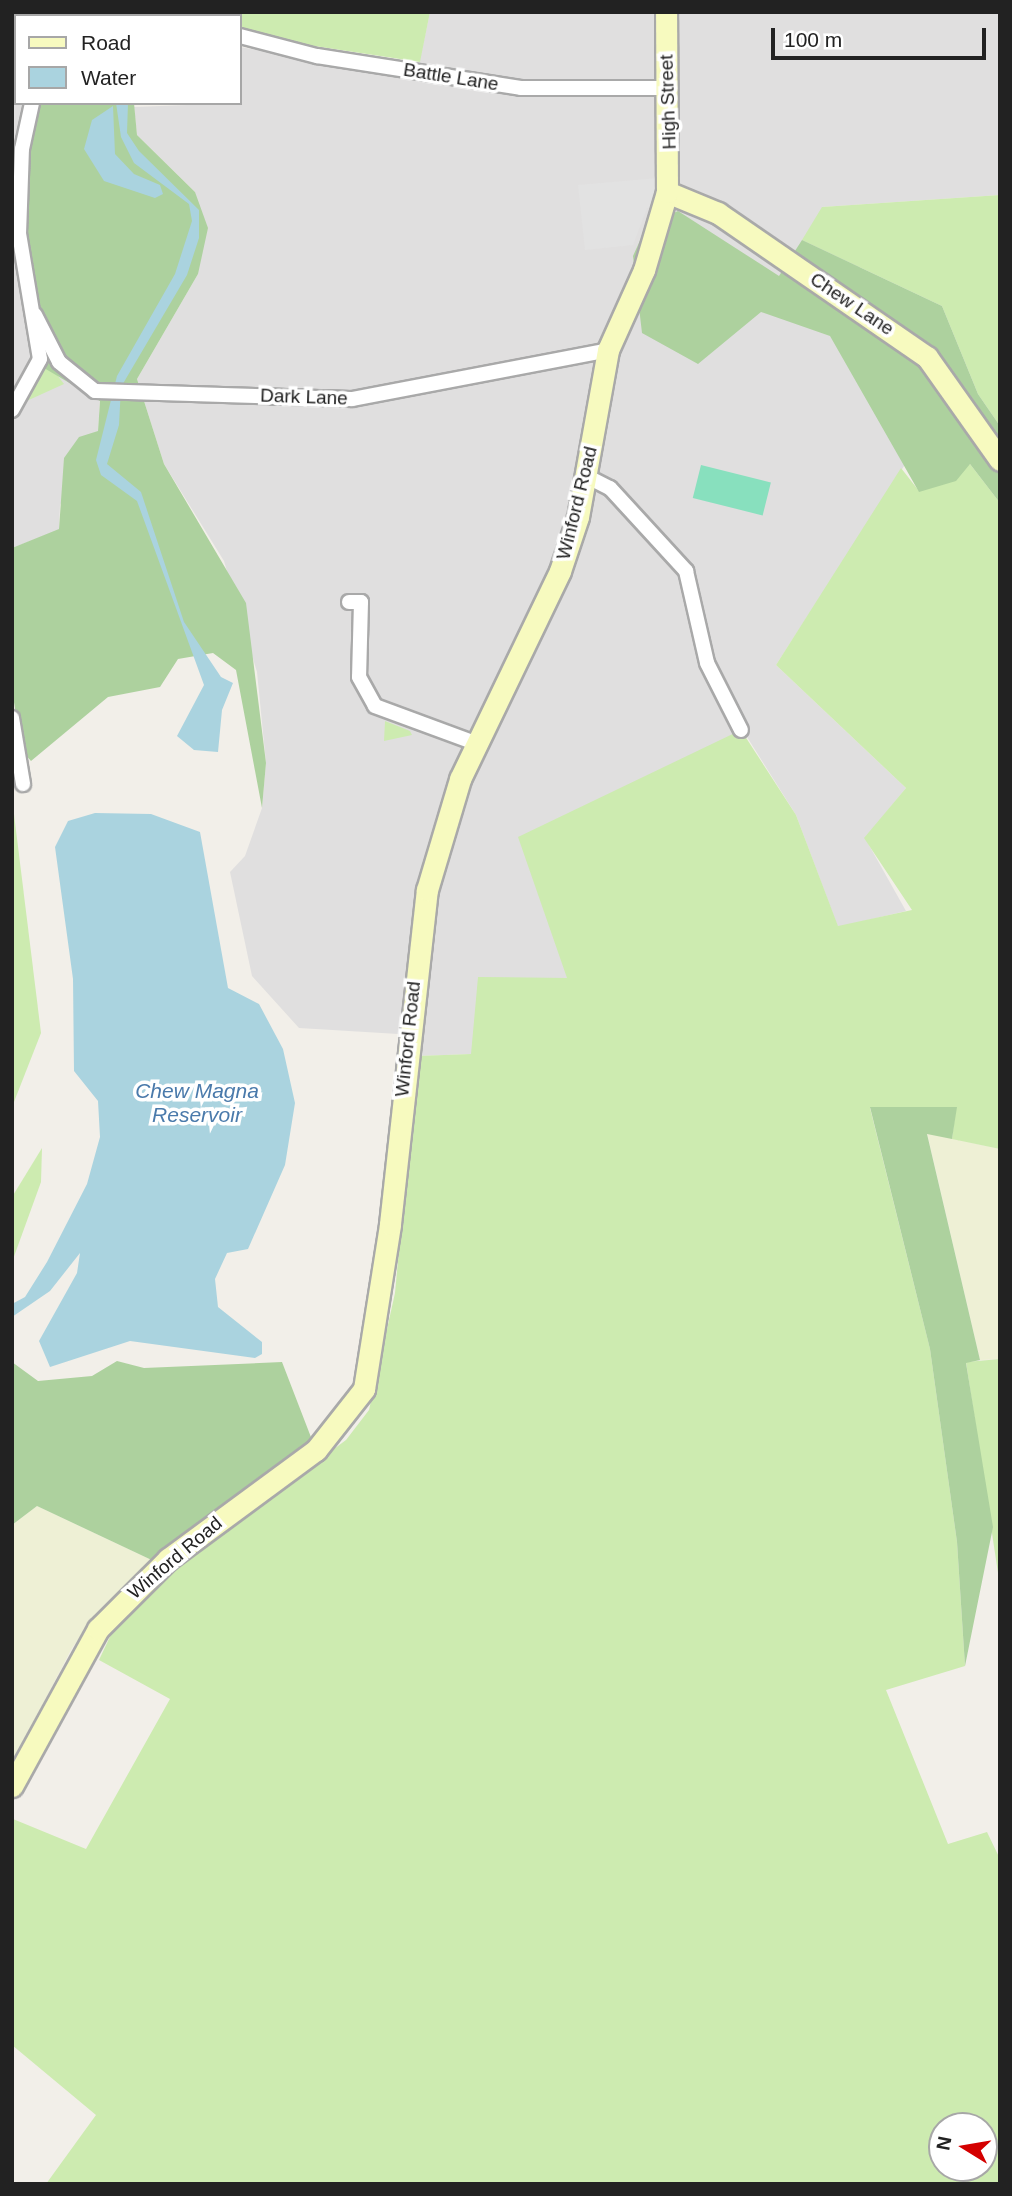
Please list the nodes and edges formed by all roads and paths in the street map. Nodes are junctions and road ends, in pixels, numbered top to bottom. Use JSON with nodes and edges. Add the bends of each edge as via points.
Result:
{"nodes":[{"id":1,"x":666,"y":12,"type":"edge"},
{"id":2,"x":242,"y":37,"type":"edge"},
{"id":3,"x":666,"y":88,"type":"junction"},
{"id":4,"x":32,"y":105,"type":"edge"},
{"id":5,"x":667,"y":192,"type":"junction"},
{"id":6,"x":36,"y":315,"type":"junction"},
{"id":7,"x":608,"y":350,"type":"junction"},
{"id":8,"x":12,"y":410,"type":"edge"},
{"id":9,"x":1000,"y":460,"type":"edge"},
{"id":10,"x":586,"y":476,"type":"junction"},
{"id":11,"x":361,"y":602,"type":"dead end"},
{"id":12,"x":12,"y":718,"type":"edge"},
{"id":13,"x":741,"y":730,"type":"dead end"},
{"id":14,"x":475,"y":743,"type":"junction"},
{"id":15,"x":23,"y":784,"type":"dead end"},
{"id":16,"x":12,"y":1786,"type":"edge"}],
"edges":[{"from":1,"to":3,"type":"main road","name":"High Street"},
{"from":2,"to":3,"type":"street","name":"Battle Lane","via":[[317,56],[521,88]]},
{"from":3,"to":5,"type":"main road","name":"High Street"},
{"from":4,"to":6,"type":"street","via":[[22,149],[19,234]]},
{"from":5,"to":7,"type":"main road","name":"Winford Road","via":[[644,270]]},
{"from":5,"to":9,"type":"main road","name":"Chew Lane","via":[[718,214],[927,357]]},
{"from":6,"to":7,"type":"street","name":"Dark Lane","via":[[59,362],[95,391],[352,400]]},
{"from":6,"to":8,"type":"street","via":[[40,359]]},
{"from":7,"to":10,"type":"main road","name":"Winford Road"},
{"from":10,"to":13,"type":"street","via":[[610,488],[686,571],[707,663]]},
{"from":10,"to":14,"type":"main road","name":"Winford Road","via":[[548,601]]},
{"from":11,"to":14,"type":"street","via":[[359,677],[375,706]]},
{"from":12,"to":15,"type":"street"},
{"from":14,"to":16,"type":"main road","name":"Winford Road","via":[[428,890],[390,1224],[364,1389],[316,1450],[168,1559],[106,1621]]}]}
